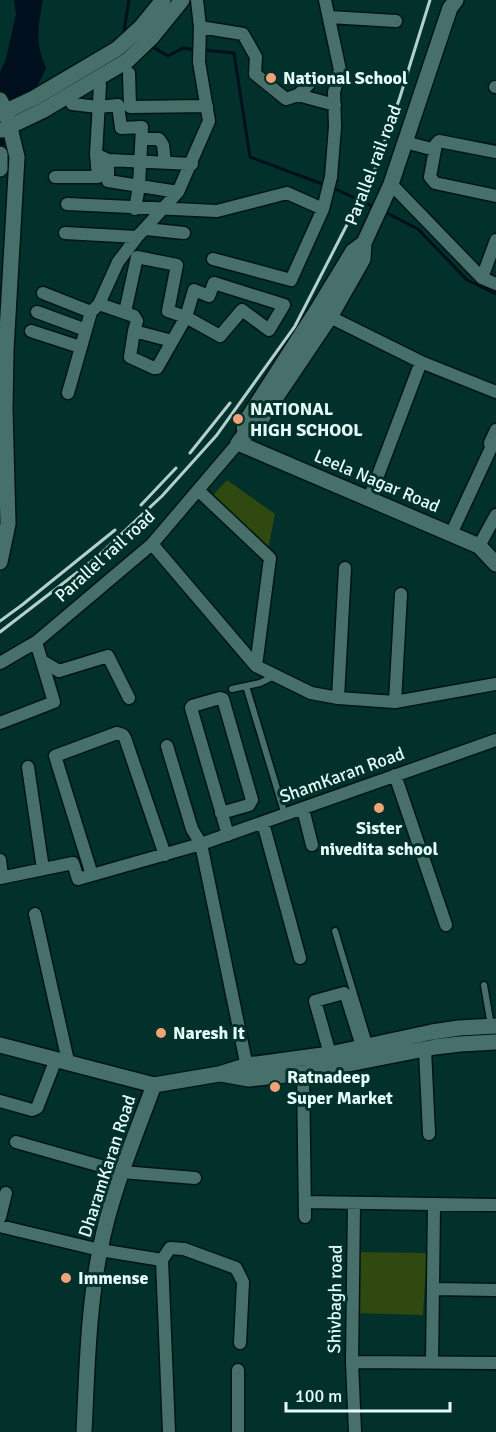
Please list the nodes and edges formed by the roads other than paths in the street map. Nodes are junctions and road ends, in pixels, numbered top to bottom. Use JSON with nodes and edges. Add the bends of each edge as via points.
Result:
{"nodes":[{"id":1,"x":163,"y":0,"type":"edge"},
{"id":2,"x":182,"y":0,"type":"edge"},
{"id":3,"x":197,"y":0,"type":"edge"},
{"id":4,"x":325,"y":0,"type":"edge"},
{"id":5,"x":456,"y":0,"type":"edge"},
{"id":6,"x":329,"y":17,"type":"junction"},
{"id":7,"x":396,"y":21,"type":"dead end"},
{"id":8,"x":200,"y":27,"type":"junction"},
{"id":9,"x":129,"y":72,"type":"dead end"},
{"id":10,"x":313,"y":80,"type":"dead end"},
{"id":11,"x":100,"y":85,"type":"dead end"},
{"id":12,"x":298,"y":95,"type":"junction"},
{"id":13,"x":72,"y":104,"type":"dead end"},
{"id":14,"x":335,"y":105,"type":"junction"},
{"id":15,"x":207,"y":106,"type":"junction"},
{"id":16,"x":98,"y":107,"type":"junction"},
{"id":17,"x":2,"y":108,"type":"edge"},
{"id":18,"x":5,"y":129,"type":"edge"},
{"id":19,"x":141,"y":139,"type":"junction"},
{"id":20,"x":405,"y":142,"type":"junction"},
{"id":21,"x":435,"y":150,"type":"junction"},
{"id":22,"x":496,"y":152,"type":"edge"},
{"id":23,"x":0,"y":154,"type":"edge"},
{"id":24,"x":102,"y":157,"type":"junction"},
{"id":25,"x":141,"y":161,"type":"junction"},
{"id":26,"x":165,"y":162,"type":"junction"},
{"id":27,"x":192,"y":164,"type":"junction"},
{"id":28,"x":0,"y":169,"type":"edge"},
{"id":29,"x":55,"y":177,"type":"dead end"},
{"id":30,"x":391,"y":184,"type":"junction"},
{"id":31,"x":139,"y":186,"type":"junction"},
{"id":32,"x":178,"y":192,"type":"junction"},
{"id":33,"x":496,"y":196,"type":"edge"},
{"id":34,"x":67,"y":204,"type":"dead end"},
{"id":35,"x":163,"y":208,"type":"junction"},
{"id":36,"x":135,"y":209,"type":"junction"},
{"id":37,"x":323,"y":209,"type":"junction"},
{"id":38,"x":65,"y":233,"type":"dead end"},
{"id":39,"x":141,"y":233,"type":"junction"},
{"id":40,"x":184,"y":233,"type":"dead end"},
{"id":41,"x":496,"y":240,"type":"edge"},
{"id":42,"x":213,"y":259,"type":"dead end"},
{"id":43,"x":482,"y":278,"type":"junction"},
{"id":44,"x":496,"y":284,"type":"edge"},
{"id":45,"x":42,"y":292,"type":"dead end"},
{"id":46,"x":95,"y":308,"type":"junction"},
{"id":47,"x":37,"y":312,"type":"dead end"},
{"id":48,"x":125,"y":312,"type":"junction"},
{"id":49,"x":323,"y":314,"type":"junction"},
{"id":50,"x":186,"y":317,"type":"junction"},
{"id":51,"x":86,"y":330,"type":"junction"},
{"id":52,"x":31,"y":331,"type":"dead end"},
{"id":53,"x":134,"y":331,"type":"junction"},
{"id":54,"x":172,"y":341,"type":"junction"},
{"id":55,"x":80,"y":347,"type":"junction"},
{"id":56,"x":421,"y":362,"type":"junction"},
{"id":57,"x":496,"y":392,"type":"edge"},
{"id":58,"x":68,"y":393,"type":"dead end"},
{"id":59,"x":496,"y":430,"type":"edge"},
{"id":60,"x":242,"y":438,"type":"junction"},
{"id":61,"x":199,"y":491,"type":"junction"},
{"id":62,"x":4,"y":493,"type":"edge"},
{"id":63,"x":369,"y":499,"type":"junction"},
{"id":64,"x":496,"y":515,"type":"edge"},
{"id":65,"x":451,"y":534,"type":"junction"},
{"id":66,"x":152,"y":544,"type":"junction"},
{"id":67,"x":479,"y":546,"type":"junction"},
{"id":68,"x":0,"y":562,"type":"edge"},
{"id":69,"x":496,"y":564,"type":"edge"},
{"id":70,"x":345,"y":568,"type":"dead end"},
{"id":71,"x":401,"y":594,"type":"dead end"},
{"id":72,"x":36,"y":642,"type":"junction"},
{"id":73,"x":42,"y":661,"type":"junction"},
{"id":74,"x":0,"y":663,"type":"edge"},
{"id":75,"x":256,"y":666,"type":"junction"},
{"id":76,"x":276,"y":676,"type":"junction"},
{"id":77,"x":496,"y":684,"type":"edge"},
{"id":78,"x":246,"y":686,"type":"junction"},
{"id":79,"x":232,"y":689,"type":"dead end"},
{"id":80,"x":129,"y":698,"type":"dead end"},
{"id":81,"x":338,"y":698,"type":"junction"},
{"id":82,"x":395,"y":702,"type":"junction"},
{"id":83,"x":0,"y":723,"type":"edge"},
{"id":84,"x":496,"y":740,"type":"edge"},
{"id":85,"x":167,"y":746,"type":"dead end"},
{"id":86,"x":28,"y":767,"type":"dead end"},
{"id":87,"x":395,"y":775,"type":"junction"},
{"id":88,"x":303,"y":809,"type":"junction"},
{"id":89,"x":221,"y":813,"type":"junction"},
{"id":90,"x":285,"y":816,"type":"junction"},
{"id":91,"x":262,"y":823,"type":"junction"},
{"id":92,"x":228,"y":835,"type":"junction"},
{"id":93,"x":201,"y":844,"type":"junction"},
{"id":94,"x":312,"y":845,"type":"dead end"},
{"id":95,"x":165,"y":855,"type":"junction"},
{"id":96,"x":0,"y":860,"type":"edge"},
{"id":97,"x":43,"y":869,"type":"junction"},
{"id":98,"x":92,"y":875,"type":"junction"},
{"id":99,"x":1,"y":877,"type":"edge"},
{"id":100,"x":35,"y":914,"type":"dead end"},
{"id":101,"x":446,"y":925,"type":"dead end"},
{"id":102,"x":335,"y":931,"type":"dead end"},
{"id":103,"x":300,"y":958,"type":"dead end"},
{"id":104,"x":484,"y":985,"type":"dead end"},
{"id":105,"x":494,"y":1026,"type":"edge"},
{"id":106,"x":496,"y":1042,"type":"edge"},
{"id":107,"x":0,"y":1045,"type":"edge"},
{"id":108,"x":366,"y":1045,"type":"junction"},
{"id":109,"x":425,"y":1050,"type":"junction"},
{"id":110,"x":330,"y":1054,"type":"junction"},
{"id":111,"x":62,"y":1060,"type":"junction"},
{"id":112,"x":248,"y":1072,"type":"junction"},
{"id":113,"x":303,"y":1074,"type":"junction"},
{"id":114,"x":154,"y":1085,"type":"junction"},
{"id":115,"x":0,"y":1101,"type":"edge"},
{"id":116,"x":429,"y":1134,"type":"dead end"},
{"id":117,"x":16,"y":1142,"type":"dead end"},
{"id":118,"x":122,"y":1172,"type":"junction"},
{"id":119,"x":195,"y":1178,"type":"dead end"},
{"id":120,"x":6,"y":1193,"type":"dead end"},
{"id":121,"x":305,"y":1202,"type":"junction"},
{"id":122,"x":354,"y":1203,"type":"junction"},
{"id":123,"x":434,"y":1205,"type":"junction"},
{"id":124,"x":496,"y":1205,"type":"edge"},
{"id":125,"x":0,"y":1217,"type":"edge"},
{"id":126,"x":305,"y":1217,"type":"dead end"},
{"id":127,"x":0,"y":1226,"type":"edge"},
{"id":128,"x":100,"y":1250,"type":"junction"},
{"id":129,"x":162,"y":1260,"type":"junction"},
{"id":130,"x":433,"y":1289,"type":"junction"},
{"id":131,"x":496,"y":1290,"type":"edge"},
{"id":132,"x":240,"y":1343,"type":"dead end"},
{"id":133,"x":352,"y":1362,"type":"junction"},
{"id":134,"x":432,"y":1363,"type":"junction"},
{"id":135,"x":496,"y":1364,"type":"edge"},
{"id":136,"x":238,"y":1370,"type":"dead end"},
{"id":137,"x":84,"y":1432,"type":"edge"},
{"id":138,"x":170,"y":1432,"type":"edge"},
{"id":139,"x":238,"y":1432,"type":"edge"},
{"id":140,"x":355,"y":1432,"type":"edge"}],
"edges":[{"from":1,"to":17,"type":"street","via":[[117,49],[34,98]]},
{"from":2,"to":18,"type":"street","via":[[127,62]]},
{"from":3,"to":8,"type":"street"},
{"from":4,"to":6,"type":"street"},
{"from":5,"to":20,"type":"street","name":"Parallel rail road"},
{"from":6,"to":7,"type":"street"},
{"from":6,"to":14,"type":"street","via":[[340,70]]},
{"from":8,"to":12,"type":"street","via":[[243,34],[256,57],[255,74],[286,99]]},
{"from":8,"to":15,"type":"street","via":[[199,62]]},
{"from":9,"to":15,"type":"street","via":[[130,107]]},
{"from":10,"to":12,"type":"street"},
{"from":11,"to":16,"type":"street"},
{"from":12,"to":14,"type":"street"},
{"from":13,"to":16,"type":"street"},
{"from":14,"to":37,"type":"street","via":[[331,177]]},
{"from":15,"to":27,"type":"street","via":[[209,121]]},
{"from":16,"to":19,"type":"street","via":[[118,105],[121,128],[142,127]]},
{"from":16,"to":24,"type":"street"},
{"from":17,"to":18,"type":"street"},
{"from":18,"to":62,"type":"street","via":[[17,157],[6,350]]},
{"from":19,"to":25,"type":"street"},
{"from":19,"to":26,"type":"street","via":[[159,139]]},
{"from":20,"to":21,"type":"street"},
{"from":20,"to":30,"type":"street","name":"Parallel rail road"},
{"from":21,"to":22,"type":"street","via":[[436,144],[443,141]]},
{"from":21,"to":33,"type":"street","via":[[432,181]]},
{"from":23,"to":28,"type":"street"},
{"from":24,"to":25,"type":"street"},
{"from":24,"to":29,"type":"street","via":[[98,177]]},
{"from":24,"to":31,"type":"street","via":[[108,181]]},
{"from":25,"to":26,"type":"street"},
{"from":25,"to":31,"type":"street"},
{"from":26,"to":27,"type":"street"},
{"from":27,"to":32,"type":"street"},
{"from":30,"to":43,"type":"street"},
{"from":30,"to":49,"type":"street","name":"Parallel rail road","via":[[367,236],[363,259]]},
{"from":31,"to":32,"type":"street"},
{"from":31,"to":36,"type":"street"},
{"from":32,"to":35,"type":"street"},
{"from":34,"to":36,"type":"street"},
{"from":35,"to":36,"type":"street"},
{"from":35,"to":37,"type":"street","via":[[217,211],[286,193]]},
{"from":35,"to":39,"type":"street"},
{"from":37,"to":42,"type":"street","via":[[291,280]]},
{"from":38,"to":39,"type":"street"},
{"from":39,"to":40,"type":"street"},
{"from":39,"to":46,"type":"street","via":[[118,262]]},
{"from":41,"to":43,"type":"street"},
{"from":43,"to":44,"type":"street"},
{"from":45,"to":46,"type":"street"},
{"from":46,"to":48,"type":"street"},
{"from":46,"to":51,"type":"street"},
{"from":47,"to":51,"type":"street"},
{"from":48,"to":50,"type":"street","via":[[137,257],[177,265],[168,310]]},
{"from":48,"to":53,"type":"street","via":[[135,317]]},
{"from":49,"to":56,"type":"street"},
{"from":49,"to":60,"type":"street","name":"Parallel rail road","via":[[254,430]]},
{"from":50,"to":50,"type":"street","via":[[194,290],[209,296],[214,283],[284,305],[269,330],[242,310],[220,336]]},
{"from":50,"to":54,"type":"street"},
{"from":51,"to":55,"type":"street"},
{"from":52,"to":55,"type":"street"},
{"from":53,"to":54,"type":"street"},
{"from":53,"to":54,"type":"street","via":[[130,357],[154,368],[159,366]]},
{"from":55,"to":58,"type":"street"},
{"from":56,"to":57,"type":"street"},
{"from":56,"to":63,"type":"street"},
{"from":59,"to":65,"type":"street"},
{"from":60,"to":61,"type":"street","name":"Parallel rail road"},
{"from":60,"to":63,"type":"street","name":"Leela Nagar Road"},
{"from":61,"to":66,"type":"street","name":"Parallel rail road"},
{"from":61,"to":75,"type":"street","via":[[270,558]]},
{"from":62,"to":68,"type":"street","via":[[8,524]]},
{"from":63,"to":65,"type":"street","name":"Leela Nagar Road"},
{"from":64,"to":67,"type":"street"},
{"from":65,"to":67,"type":"street","name":"Leela Nagar Road"},
{"from":66,"to":72,"type":"street","name":"Parallel rail road"},
{"from":66,"to":75,"type":"street"},
{"from":67,"to":69,"type":"street","name":"Leela Nagar Road"},
{"from":70,"to":81,"type":"street"},
{"from":71,"to":82,"type":"street"},
{"from":72,"to":73,"type":"street"},
{"from":72,"to":74,"type":"street","name":"Parallel rail road"},
{"from":73,"to":80,"type":"street","via":[[58,671],[108,656]]},
{"from":73,"to":83,"type":"street","via":[[54,702]]},
{"from":75,"to":76,"type":"street"},
{"from":76,"to":78,"type":"lane"},
{"from":76,"to":81,"type":"street","via":[[311,693]]},
{"from":77,"to":82,"type":"street"},
{"from":78,"to":79,"type":"lane"},
{"from":78,"to":90,"type":"lane"},
{"from":81,"to":82,"type":"street"},
{"from":84,"to":87,"type":"street","name":"ShamKaran Road"},
{"from":85,"to":93,"type":"street","via":[[192,829]]},
{"from":86,"to":97,"type":"street"},
{"from":87,"to":88,"type":"street","name":"ShamKaran Road"},
{"from":87,"to":101,"type":"street"},
{"from":88,"to":90,"type":"street","name":"ShamKaran Road"},
{"from":88,"to":94,"type":"street"},
{"from":89,"to":89,"type":"street","via":[[191,708],[220,698],[252,800],[249,805]]},
{"from":89,"to":92,"type":"street"},
{"from":90,"to":91,"type":"street","name":"ShamKaran Road"},
{"from":91,"to":92,"type":"street","name":"ShamKaran Road"},
{"from":91,"to":103,"type":"street"},
{"from":92,"to":93,"type":"street","name":"ShamKaran Road"},
{"from":93,"to":95,"type":"street","name":"ShamKaran Road"},
{"from":93,"to":112,"type":"street"},
{"from":95,"to":98,"type":"street","name":"ShamKaran Road"},
{"from":95,"to":98,"type":"street","via":[[125,738],[117,733],[55,756]]},
{"from":96,"to":99,"type":"street"},
{"from":97,"to":98,"type":"street","via":[[73,863],[78,879]]},
{"from":97,"to":99,"type":"street"},
{"from":100,"to":111,"type":"street"},
{"from":102,"to":108,"type":"lane"},
{"from":104,"to":105,"type":"lane"},
{"from":105,"to":108,"type":"street","name":"DharamKaran Road","via":[[459,1028]]},
{"from":106,"to":109,"type":"street","name":"DharamKaran Road"},
{"from":107,"to":111,"type":"street"},
{"from":108,"to":110,"type":"street","name":"DharamKaran Road"},
{"from":108,"to":110,"type":"street","via":[[344,993],[315,1001]]},
{"from":109,"to":113,"type":"street","name":"DharamKaran Road"},
{"from":109,"to":116,"type":"street"},
{"from":110,"to":112,"type":"street","name":"DharamKaran Road"},
{"from":111,"to":114,"type":"street"},
{"from":111,"to":115,"type":"street","via":[[37,1108]]},
{"from":112,"to":113,"type":"street","name":"DharamKaran Road"},
{"from":112,"to":114,"type":"street","name":"DharamKaran Road"},
{"from":113,"to":121,"type":"street"},
{"from":114,"to":118,"type":"street","name":"DharamKaran Road"},
{"from":117,"to":118,"type":"street"},
{"from":118,"to":119,"type":"street"},
{"from":118,"to":128,"type":"street","name":"DharamKaran Road"},
{"from":120,"to":125,"type":"street"},
{"from":121,"to":122,"type":"street"},
{"from":121,"to":126,"type":"street"},
{"from":122,"to":123,"type":"street"},
{"from":122,"to":133,"type":"street","name":"Shivbagh road"},
{"from":123,"to":124,"type":"street"},
{"from":123,"to":130,"type":"street"},
{"from":127,"to":128,"type":"street"},
{"from":128,"to":129,"type":"street"},
{"from":128,"to":137,"type":"street","name":"DharamKaran Road"},
{"from":129,"to":132,"type":"street","via":[[170,1248],[184,1248],[236,1268],[243,1282]]},
{"from":129,"to":138,"type":"street"},
{"from":130,"to":131,"type":"street"},
{"from":130,"to":134,"type":"street"},
{"from":133,"to":134,"type":"street"},
{"from":133,"to":140,"type":"street","name":"Shivbagh road"},
{"from":134,"to":135,"type":"street"},
{"from":136,"to":139,"type":"street"}]}
